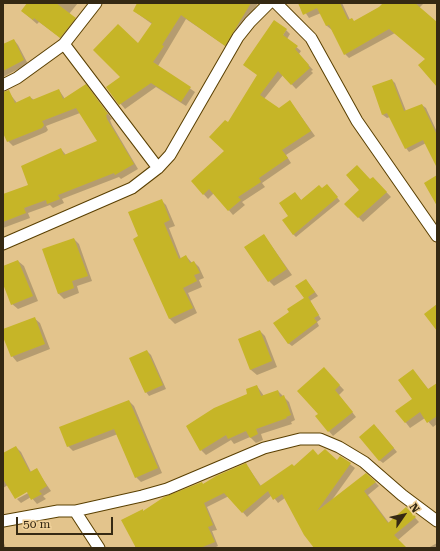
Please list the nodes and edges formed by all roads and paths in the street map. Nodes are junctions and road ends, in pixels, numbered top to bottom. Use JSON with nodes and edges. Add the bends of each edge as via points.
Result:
{"nodes":[{"id":1,"x":96,"y":3,"type":"edge"},
{"id":2,"x":269,"y":3,"type":"edge"},
{"id":3,"x":276,"y":3,"type":"edge"},
{"id":4,"x":64,"y":44,"type":"junction"},
{"id":5,"x":3,"y":85,"type":"edge"},
{"id":6,"x":158,"y":168,"type":"junction"},
{"id":7,"x":437,"y":236,"type":"edge"},
{"id":8,"x":3,"y":244,"type":"edge"},
{"id":9,"x":75,"y":511,"type":"junction"},
{"id":10,"x":3,"y":521,"type":"edge"},
{"id":11,"x":437,"y":521,"type":"edge"},
{"id":12,"x":99,"y":548,"type":"edge"}],
"edges":[{"from":1,"to":4,"type":"street"},
{"from":2,"to":6,"type":"street","via":[[238,37],[170,155]]},
{"from":3,"to":7,"type":"street","via":[[311,38],[357,121]]},
{"from":4,"to":5,"type":"street","via":[[17,78]]},
{"from":4,"to":6,"type":"street"},
{"from":6,"to":8,"type":"street","via":[[132,188]]},
{"from":9,"to":10,"type":"street"},
{"from":9,"to":11,"type":"street","via":[[167,489],[264,448],[300,440],[320,439],[364,462]]},
{"from":9,"to":12,"type":"street"}]}
